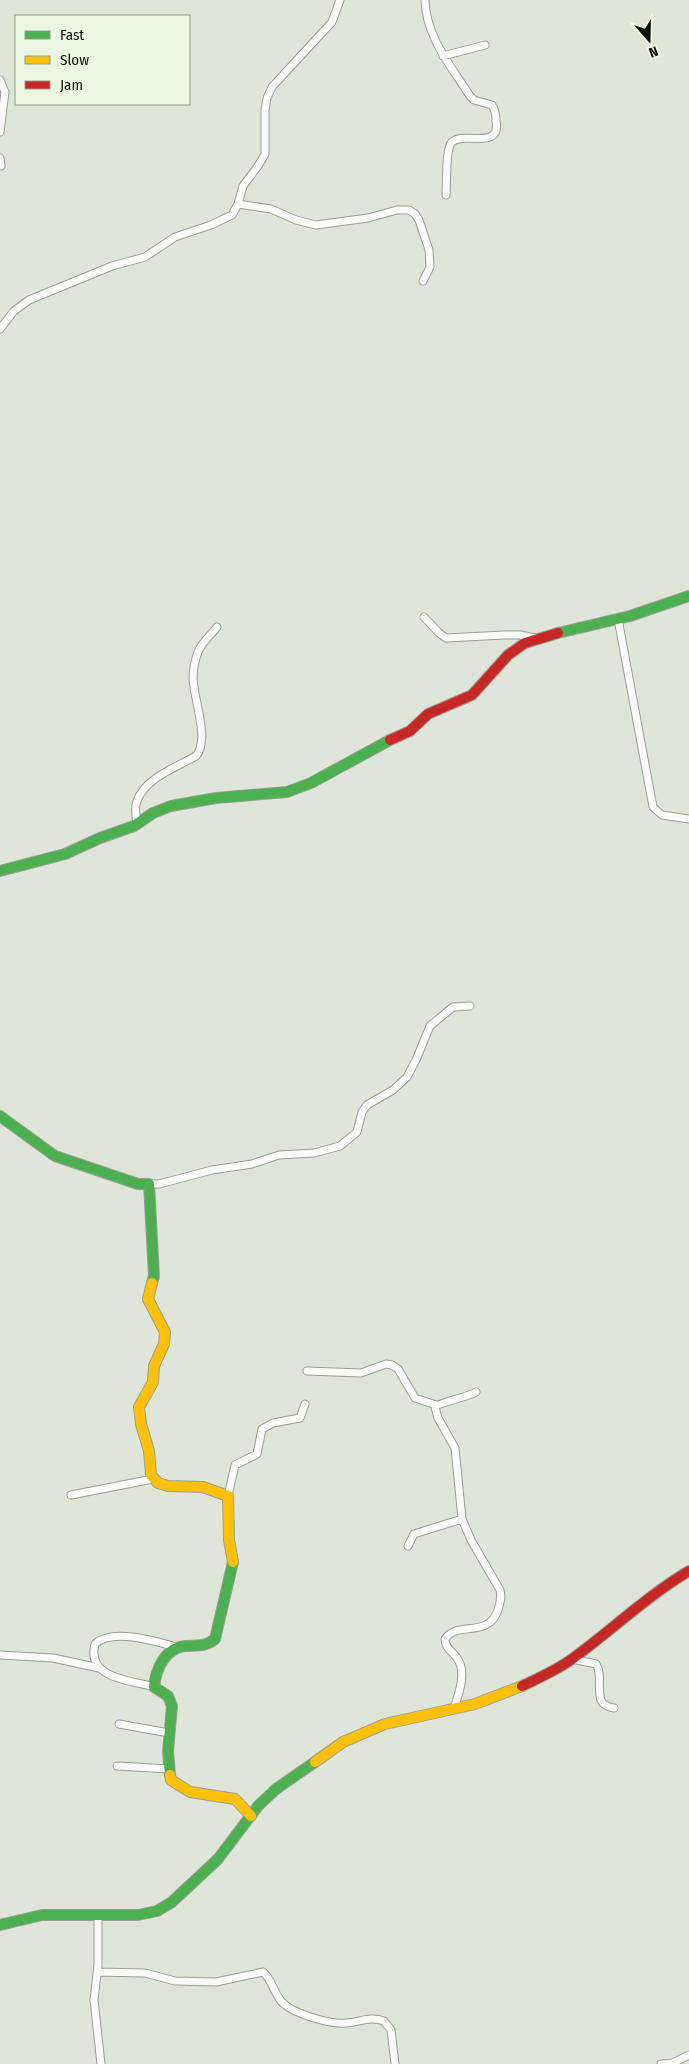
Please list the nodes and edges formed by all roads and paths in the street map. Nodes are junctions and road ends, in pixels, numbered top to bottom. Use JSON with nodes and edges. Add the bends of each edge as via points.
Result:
{"nodes":[{"id":1,"x":340,"y":0,"type":"edge"},
{"id":2,"x":425,"y":0,"type":"edge"},
{"id":3,"x":485,"y":45,"type":"dead end"},
{"id":4,"x":443,"y":56,"type":"junction"},
{"id":5,"x":0,"y":80,"type":"edge"},
{"id":6,"x":0,"y":132,"type":"edge"},
{"id":7,"x":446,"y":196,"type":"dead end"},
{"id":8,"x":238,"y":204,"type":"junction"},
{"id":9,"x":423,"y":281,"type":"dead end"},
{"id":10,"x":0,"y":329,"type":"edge"},
{"id":11,"x":689,"y":596,"type":"edge"},
{"id":12,"x":424,"y":617,"type":"dead end"},
{"id":13,"x":618,"y":619,"type":"junction"},
{"id":14,"x":217,"y":628,"type":"dead end"},
{"id":15,"x":536,"y":638,"type":"junction"},
{"id":16,"x":689,"y":819,"type":"edge"},
{"id":17,"x":137,"y":824,"type":"junction"},
{"id":18,"x":0,"y":870,"type":"edge"},
{"id":19,"x":470,"y":1006,"type":"dead end"},
{"id":20,"x":0,"y":1116,"type":"edge"},
{"id":21,"x":149,"y":1184,"type":"junction"},
{"id":22,"x":307,"y":1371,"type":"dead end"},
{"id":23,"x":476,"y":1392,"type":"dead end"},
{"id":24,"x":305,"y":1404,"type":"dead end"},
{"id":25,"x":436,"y":1404,"type":"junction"},
{"id":26,"x":153,"y":1479,"type":"junction"},
{"id":27,"x":71,"y":1494,"type":"dead end"},
{"id":28,"x":228,"y":1496,"type":"junction"},
{"id":29,"x":462,"y":1519,"type":"junction"},
{"id":30,"x":408,"y":1546,"type":"dead end"},
{"id":31,"x":689,"y":1572,"type":"edge"},
{"id":32,"x":176,"y":1647,"type":"junction"},
{"id":33,"x":0,"y":1655,"type":"edge"},
{"id":34,"x":572,"y":1659,"type":"junction"},
{"id":35,"x":99,"y":1668,"type":"junction"},
{"id":36,"x":154,"y":1687,"type":"junction"},
{"id":37,"x":454,"y":1708,"type":"junction"},
{"id":38,"x":614,"y":1708,"type":"dead end"},
{"id":39,"x":119,"y":1724,"type":"dead end"},
{"id":40,"x":169,"y":1733,"type":"junction"},
{"id":41,"x":117,"y":1766,"type":"dead end"},
{"id":42,"x":168,"y":1769,"type":"junction"},
{"id":43,"x":249,"y":1814,"type":"junction"},
{"id":44,"x":98,"y":1914,"type":"junction"},
{"id":45,"x":0,"y":1925,"type":"edge"},
{"id":46,"x":97,"y":1972,"type":"junction"},
{"id":47,"x":689,"y":2055,"type":"edge"},
{"id":48,"x":101,"y":2064,"type":"edge"},
{"id":49,"x":395,"y":2064,"type":"edge"},
{"id":50,"x":661,"y":2064,"type":"edge"}],
"edges":[{"from":1,"to":8,"type":"street","via":[[332,22],[272,87],[265,110],[265,154],[243,186]]},
{"from":2,"to":4,"type":"street","via":[[428,22]]},
{"from":3,"to":4,"type":"street"},
{"from":4,"to":7,"type":"street","via":[[470,96],[492,105],[498,125],[492,136],[456,139],[451,143]]},
{"from":5,"to":6,"type":"street","via":[[5,92]]},
{"from":8,"to":9,"type":"street","via":[[271,209],[316,225],[410,210],[419,220],[429,250],[430,267]]},
{"from":8,"to":10,"type":"street","via":[[228,218],[175,237],[145,257],[112,266],[29,300],[14,311]]},
{"from":11,"to":13,"type":"street"},
{"from":12,"to":15,"type":"street","via":[[446,638],[520,635]]},
{"from":13,"to":15,"type":"street"},
{"from":13,"to":16,"type":"street","via":[[653,807],[662,815]]},
{"from":14,"to":17,"type":"street","via":[[200,648],[194,667],[201,729],[200,751],[146,788],[137,801]]},
{"from":15,"to":17,"type":"street","via":[[508,656],[472,695],[428,714],[410,731],[312,783],[287,792],[182,804],[161,810]]},
{"from":17,"to":18,"type":"street","via":[[65,854]]},
{"from":19,"to":21,"type":"street","via":[[453,1007],[430,1026],[407,1077],[393,1090],[367,1105],[357,1132],[340,1146],[279,1155],[252,1164]]},
{"from":20,"to":21,"type":"street","via":[[55,1156],[138,1184]]},
{"from":21,"to":26,"type":"street","via":[[154,1276],[148,1299],[165,1336],[154,1366],[153,1382],[139,1408]]},
{"from":22,"to":25,"type":"street","via":[[361,1372],[392,1365],[398,1369],[415,1398]]},
{"from":23,"to":25,"type":"street"},
{"from":24,"to":28,"type":"street","via":[[300,1418],[274,1423],[262,1430],[257,1454],[235,1465]]},
{"from":25,"to":29,"type":"street","via":[[437,1415],[455,1448]]},
{"from":26,"to":27,"type":"street"},
{"from":26,"to":28,"type":"street","via":[[158,1484],[203,1487]]},
{"from":28,"to":32,"type":"street","via":[[233,1565],[217,1636],[204,1646]]},
{"from":29,"to":30,"type":"street","via":[[414,1534]]},
{"from":29,"to":37,"type":"street","via":[[500,1590],[501,1598],[492,1621],[482,1627],[450,1634],[445,1639],[446,1646],[460,1664],[461,1685]]},
{"from":31,"to":34,"type":"street","via":[[662,1587]]},
{"from":32,"to":35,"type":"street","via":[[151,1639],[108,1637],[94,1646]]},
{"from":32,"to":36,"type":"street","via":[[169,1651],[158,1669]]},
{"from":33,"to":35,"type":"street","via":[[53,1658]]},
{"from":34,"to":37,"type":"street","via":[[504,1694]]},
{"from":34,"to":38,"type":"street","via":[[596,1664],[600,1673],[601,1702]]},
{"from":35,"to":36,"type":"street","via":[[111,1676]]},
{"from":36,"to":40,"type":"street","via":[[166,1694],[172,1704]]},
{"from":37,"to":43,"type":"street","via":[[385,1724],[358,1735],[286,1782]]},
{"from":39,"to":40,"type":"street"},
{"from":40,"to":42,"type":"street"},
{"from":41,"to":42,"type":"street"},
{"from":42,"to":43,"type":"street","via":[[171,1780],[190,1792],[231,1798]]},
{"from":43,"to":44,"type":"street","via":[[225,1852],[166,1906],[148,1914]]},
{"from":44,"to":45,"type":"street","via":[[42,1915]]},
{"from":44,"to":46,"type":"street"},
{"from":46,"to":48,"type":"street","via":[[94,2000]]},
{"from":46,"to":49,"type":"street","via":[[145,1973],[172,1981],[216,1982],[263,1972],[282,2003],[295,2012],[343,2023],[369,2018],[384,2021],[392,2030]]},
{"from":47,"to":50,"type":"street","via":[[673,2063]]}]}
